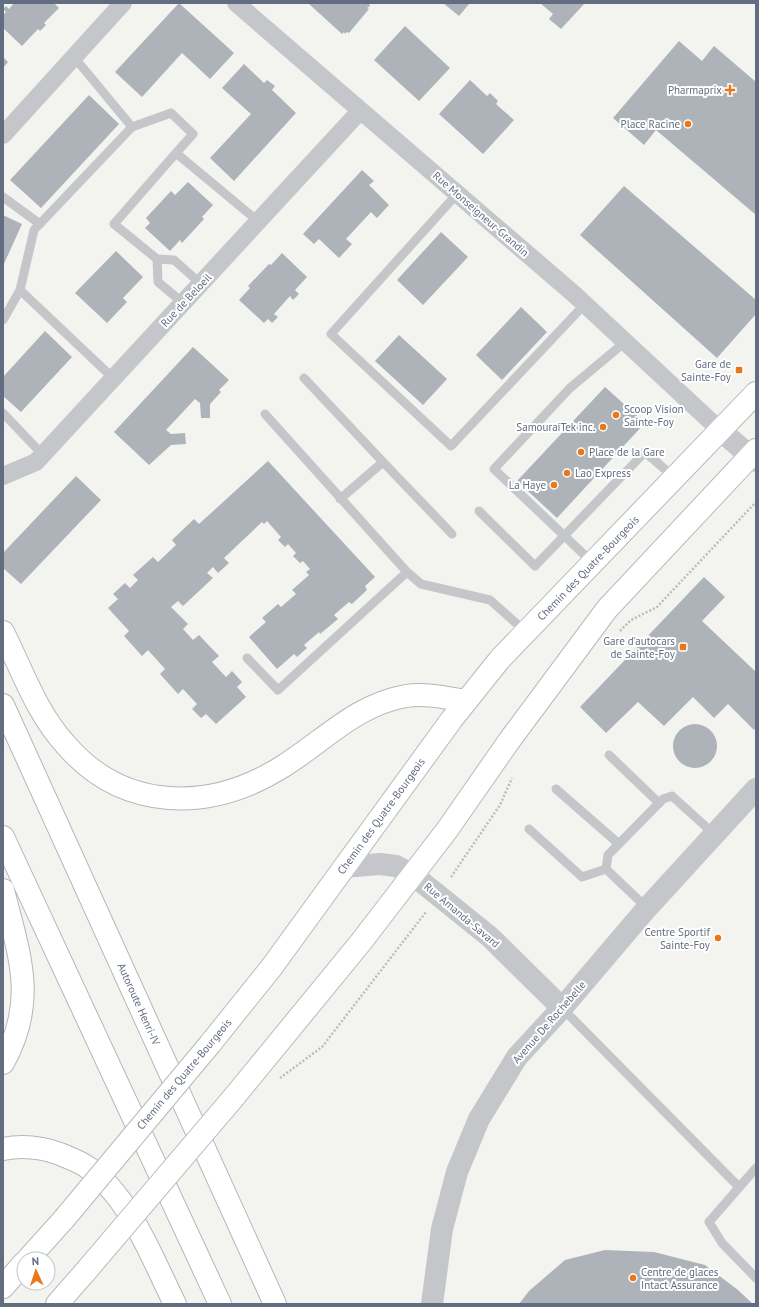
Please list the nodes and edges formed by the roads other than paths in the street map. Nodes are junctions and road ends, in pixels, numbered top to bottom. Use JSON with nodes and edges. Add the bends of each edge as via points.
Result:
{"nodes":[{"id":1,"x":123,"y":3,"type":"edge"},
{"id":2,"x":236,"y":3,"type":"edge"},
{"id":3,"x":74,"y":57,"type":"junction"},
{"id":4,"x":360,"y":111,"type":"junction"},
{"id":5,"x":132,"y":127,"type":"junction"},
{"id":6,"x":3,"y":135,"type":"edge"},
{"id":7,"x":176,"y":153,"type":"junction"},
{"id":8,"x":457,"y":194,"type":"junction"},
{"id":9,"x":3,"y":197,"type":"edge"},
{"id":10,"x":259,"y":222,"type":"junction"},
{"id":11,"x":40,"y":224,"type":"junction"},
{"id":12,"x":157,"y":259,"type":"junction"},
{"id":13,"x":201,"y":284,"type":"junction"},
{"id":14,"x":20,"y":290,"type":"junction"},
{"id":15,"x":183,"y":303,"type":"junction"},
{"id":16,"x":585,"y":304,"type":"junction"},
{"id":17,"x":3,"y":320,"type":"edge"},
{"id":18,"x":625,"y":342,"type":"junction"},
{"id":19,"x":113,"y":378,"type":"junction"},
{"id":20,"x":304,"y":378,"type":"dead end"},
{"id":21,"x":756,"y":393,"type":"edge"},
{"id":22,"x":3,"y":413,"type":"edge"},
{"id":23,"x":265,"y":414,"type":"dead end"},
{"id":24,"x":721,"y":431,"type":"junction"},
{"id":25,"x":43,"y":455,"type":"junction"},
{"id":26,"x":754,"y":456,"type":"edge"},
{"id":27,"x":383,"y":462,"type":"junction"},
{"id":28,"x":3,"y":476,"type":"edge"},
{"id":29,"x":675,"y":478,"type":"junction"},
{"id":30,"x":340,"y":499,"type":"junction"},
{"id":31,"x":479,"y":511,"type":"dead end"},
{"id":32,"x":452,"y":534,"type":"dead end"},
{"id":33,"x":565,"y":536,"type":"junction"},
{"id":34,"x":593,"y":563,"type":"junction"},
{"id":35,"x":407,"y":572,"type":"junction"},
{"id":36,"x":3,"y":632,"type":"edge"},
{"id":37,"x":526,"y":632,"type":"junction"},
{"id":38,"x":247,"y":658,"type":"dead end"},
{"id":39,"x":466,"y":701,"type":"junction"},
{"id":40,"x":3,"y":705,"type":"edge"},
{"id":41,"x":609,"y":755,"type":"dead end"},
{"id":42,"x":556,"y":789,"type":"dead end"},
{"id":43,"x":756,"y":789,"type":"edge"},
{"id":44,"x":659,"y":803,"type":"junction"},
{"id":45,"x":529,"y":829,"type":"dead end"},
{"id":46,"x":714,"y":834,"type":"junction"},
{"id":47,"x":3,"y":838,"type":"edge"},
{"id":48,"x":619,"y":844,"type":"junction"},
{"id":49,"x":343,"y":867,"type":"junction"},
{"id":50,"x":606,"y":869,"type":"junction"},
{"id":51,"x":413,"y":875,"type":"junction"},
{"id":52,"x":3,"y":890,"type":"edge"},
{"id":53,"x":647,"y":908,"type":"junction"},
{"id":54,"x":562,"y":1008,"type":"junction"},
{"id":55,"x":3,"y":1063,"type":"edge"},
{"id":56,"x":3,"y":1149,"type":"edge"},
{"id":57,"x":756,"y":1168,"type":"edge"},
{"id":58,"x":739,"y":1187,"type":"junction"},
{"id":59,"x":35,"y":1251,"type":"edge"},
{"id":60,"x":16,"y":1272,"type":"edge"},
{"id":61,"x":756,"y":1278,"type":"edge"},
{"id":62,"x":3,"y":1287,"type":"edge"},
{"id":63,"x":57,"y":1304,"type":"edge"},
{"id":64,"x":175,"y":1304,"type":"edge"},
{"id":65,"x":220,"y":1304,"type":"edge"},
{"id":66,"x":275,"y":1304,"type":"edge"},
{"id":67,"x":432,"y":1304,"type":"edge"}],
"edges":[{"from":1,"to":3,"type":"street"},
{"from":2,"to":4,"type":"street","name":"Rue Monseigneur-Grandin"},
{"from":3,"to":5,"type":"lane"},
{"from":3,"to":6,"type":"street"},
{"from":4,"to":8,"type":"street","name":"Rue Monseigneur-Grandin"},
{"from":4,"to":10,"type":"street","name":"Rue de Beloeil"},
{"from":5,"to":7,"type":"lane","via":[[171,113],[193,134]]},
{"from":5,"to":11,"type":"lane"},
{"from":7,"to":10,"type":"lane"},
{"from":7,"to":12,"type":"lane","via":[[114,224]]},
{"from":8,"to":16,"type":"street","name":"Rue Monseigneur-Grandin"},
{"from":8,"to":16,"type":"lane","via":[[331,334],[451,446]]},
{"from":9,"to":11,"type":"lane"},
{"from":10,"to":13,"type":"street","name":"Rue de Beloeil"},
{"from":11,"to":14,"type":"lane","via":[[34,230]]},
{"from":12,"to":13,"type":"lane","via":[[174,260]]},
{"from":12,"to":15,"type":"lane","via":[[158,282]]},
{"from":13,"to":15,"type":"street","name":"Rue de Beloeil"},
{"from":14,"to":17,"type":"lane"},
{"from":14,"to":19,"type":"lane"},
{"from":15,"to":19,"type":"street","name":"Rue de Beloeil"},
{"from":16,"to":18,"type":"street","name":"Rue Monseigneur-Grandin"},
{"from":18,"to":24,"type":"street","name":"Rue Monseigneur-Grandin"},
{"from":18,"to":33,"type":"lane","via":[[570,388],[494,469]]},
{"from":19,"to":25,"type":"street","name":"Rue de Beloeil"},
{"from":20,"to":27,"type":"lane"},
{"from":21,"to":24,"type":"main road","name":"Chemin des Quatre-Bourgeois"},
{"from":22,"to":25,"type":"lane"},
{"from":23,"to":30,"type":"lane"},
{"from":24,"to":26,"type":"street"},
{"from":24,"to":29,"type":"main road","name":"Chemin des Quatre-Bourgeois"},
{"from":25,"to":28,"type":"street","name":"Rue de Beloeil","via":[[36,462]]},
{"from":26,"to":51,"type":"main road","via":[[607,609]]},
{"from":27,"to":30,"type":"lane"},
{"from":27,"to":32,"type":"lane"},
{"from":29,"to":33,"type":"lane","via":[[645,452]]},
{"from":29,"to":34,"type":"main road","name":"Chemin des Quatre-Bourgeois"},
{"from":30,"to":35,"type":"lane"},
{"from":31,"to":33,"type":"lane","via":[[535,566]]},
{"from":33,"to":34,"type":"lane"},
{"from":34,"to":37,"type":"main road","name":"Chemin des Quatre-Bourgeois"},
{"from":35,"to":37,"type":"lane","via":[[421,584],[490,600]]},
{"from":35,"to":38,"type":"lane","via":[[278,690]]},
{"from":36,"to":39,"type":"main road","via":[[40,708],[66,746],[104,778],[135,793],[154,797],[176,800],[200,798],[224,793],[261,779],[361,711],[385,702],[408,696],[440,696]]},
{"from":37,"to":39,"type":"main road","name":"Chemin des Quatre-Bourgeois"},
{"from":39,"to":49,"type":"main road","name":"Chemin des Quatre-Bourgeois"},
{"from":40,"to":66,"type":"main road","name":"Autoroute Henri-IV"},
{"from":41,"to":44,"type":"lane"},
{"from":42,"to":48,"type":"lane"},
{"from":43,"to":46,"type":"street","name":"Avenue De Rochebelle"},
{"from":44,"to":46,"type":"lane","via":[[672,796]]},
{"from":44,"to":48,"type":"lane"},
{"from":45,"to":50,"type":"lane","via":[[582,876]]},
{"from":46,"to":53,"type":"street","name":"Avenue De Rochebelle"},
{"from":47,"to":65,"type":"main road"},
{"from":48,"to":50,"type":"lane","via":[[608,855]]},
{"from":49,"to":51,"type":"street","name":"Rue Amanda-Savard","via":[[380,864],[396,866]]},
{"from":49,"to":59,"type":"main road","name":"Chemin des Quatre-Bourgeois","bridge":true,"via":[[271,968]]},
{"from":50,"to":53,"type":"lane"},
{"from":51,"to":54,"type":"street","name":"Rue Amanda-Savard","via":[[490,937]]},
{"from":51,"to":63,"type":"main road","bridge":true,"via":[[234,1097]]},
{"from":52,"to":55,"type":"main road","via":[[23,969],[24,1001],[19,1030]]},
{"from":53,"to":54,"type":"street","name":"Avenue De Rochebelle"},
{"from":54,"to":58,"type":"lane"},
{"from":54,"to":67,"type":"street","name":"Avenue De Rochebelle","via":[[517,1057],[479,1119],[458,1172],[442,1229]]},
{"from":56,"to":64,"type":"main road","via":[[29,1147],[48,1150],[88,1167],[114,1192],[126,1208]]},
{"from":57,"to":58,"type":"lane"},
{"from":58,"to":61,"type":"lane","via":[[709,1222],[722,1244]]},
{"from":60,"to":62,"type":"main road"}]}
